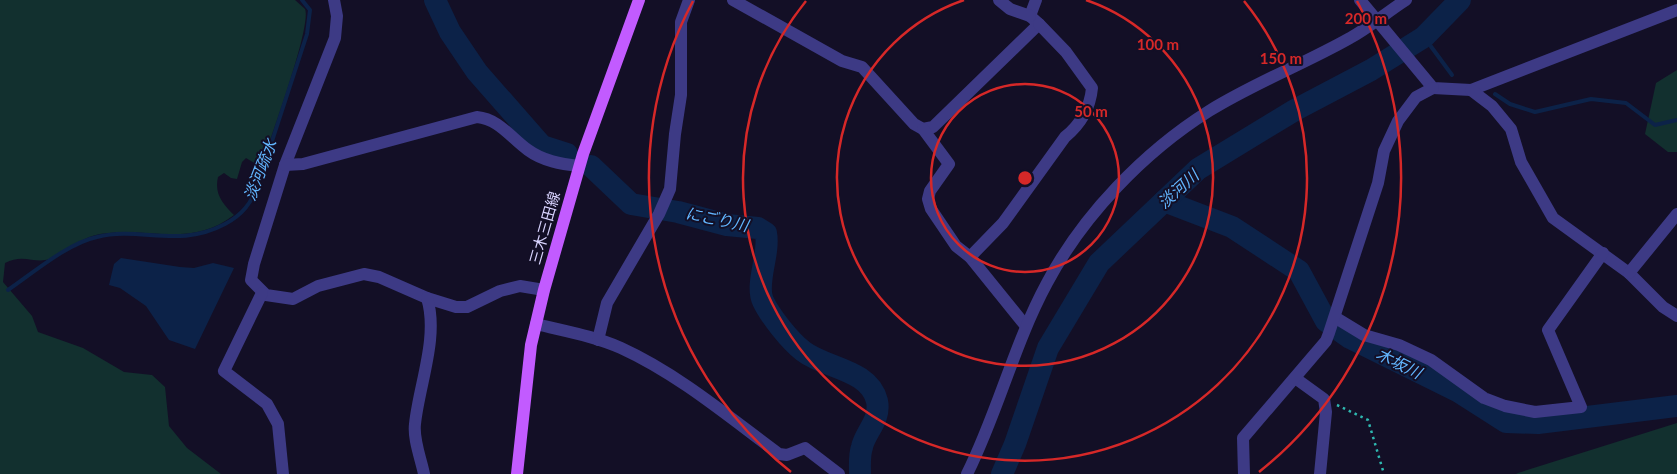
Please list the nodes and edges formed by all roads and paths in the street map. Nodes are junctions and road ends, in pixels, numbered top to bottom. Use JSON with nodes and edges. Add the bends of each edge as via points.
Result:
{"nodes":[{"id":1,"x":334,"y":0,"type":"edge"},
{"id":2,"x":639,"y":0,"type":"edge"},
{"id":3,"x":689,"y":0,"type":"edge"},
{"id":4,"x":733,"y":0,"type":"edge"},
{"id":5,"x":999,"y":0,"type":"edge"},
{"id":6,"x":1036,"y":0,"type":"edge"},
{"id":7,"x":1360,"y":0,"type":"edge"},
{"id":8,"x":1406,"y":0,"type":"edge"},
{"id":9,"x":1677,"y":10,"type":"edge"},
{"id":10,"x":1034,"y":20,"type":"junction"},
{"id":11,"x":1378,"y":22,"type":"junction"},
{"id":12,"x":1431,"y":85,"type":"junction"},
{"id":13,"x":1470,"y":90,"type":"junction"},
{"id":14,"x":923,"y":129,"type":"junction"},
{"id":15,"x":285,"y":165,"type":"junction"},
{"id":16,"x":579,"y":166,"type":"junction"},
{"id":17,"x":1677,"y":214,"type":"edge"},
{"id":18,"x":1603,"y":253,"type":"junction"},
{"id":19,"x":970,"y":257,"type":"junction"},
{"id":20,"x":1629,"y":273,"type":"junction"},
{"id":21,"x":544,"y":290,"type":"junction"},
{"id":22,"x":262,"y":293,"type":"junction"},
{"id":23,"x":427,"y":298,"type":"junction"},
{"id":24,"x":1677,"y":316,"type":"edge"},
{"id":25,"x":1336,"y":318,"type":"junction"},
{"id":26,"x":536,"y":324,"type":"junction"},
{"id":27,"x":1025,"y":325,"type":"junction"},
{"id":28,"x":598,"y":340,"type":"junction"},
{"id":29,"x":1295,"y":378,"type":"junction"},
{"id":30,"x":1324,"y":399,"type":"junction"},
{"id":31,"x":283,"y":474,"type":"edge"},
{"id":32,"x":424,"y":474,"type":"edge"},
{"id":33,"x":517,"y":474,"type":"edge"},
{"id":34,"x":839,"y":474,"type":"edge"},
{"id":35,"x":967,"y":474,"type":"edge"},
{"id":36,"x":1244,"y":474,"type":"edge"},
{"id":37,"x":1320,"y":474,"type":"edge"},
{"id":38,"x":1384,"y":474,"type":"edge"}],
"edges":[{"from":1,"to":15,"type":"street","via":[[337,16],[335,38]]},
{"from":2,"to":16,"type":"main road","name":"三木三田線"},
{"from":3,"to":28,"type":"street","via":[[681,22],[681,95],[670,189],[607,303]]},
{"from":4,"to":14,"type":"street","via":[[842,60],[862,67],[914,124]]},
{"from":5,"to":10,"type":"street"},
{"from":6,"to":10,"type":"street"},
{"from":7,"to":11,"type":"street"},
{"from":8,"to":11,"type":"street"},
{"from":9,"to":13,"type":"street"},
{"from":10,"to":14,"type":"street","via":[[933,127]]},
{"from":10,"to":19,"type":"street","via":[[1066,52],[1092,88],[1091,103],[1078,126],[1066,136],[1003,223]]},
{"from":11,"to":12,"type":"street"},
{"from":11,"to":27,"type":"street","via":[[1261,81],[1208,112],[1139,166],[1079,234],[1047,282]]},
{"from":12,"to":13,"type":"street"},
{"from":12,"to":25,"type":"street","via":[[1416,97],[1398,120],[1384,151],[1378,183]]},
{"from":13,"to":18,"type":"street","via":[[1492,106],[1511,129],[1521,162],[1553,218]]},
{"from":14,"to":19,"type":"street","via":[[949,164],[930,191],[931,209],[956,246]]},
{"from":15,"to":16,"type":"street","via":[[303,164],[477,117],[490,118],[529,151],[556,164]]},
{"from":15,"to":22,"type":"street","via":[[251,280]]},
{"from":16,"to":21,"type":"main road","name":"三木三田線"},
{"from":17,"to":20,"type":"street"},
{"from":18,"to":20,"type":"street"},
{"from":18,"to":25,"type":"street","via":[[1548,330],[1581,407],[1535,412],[1505,406],[1484,398],[1431,360],[1398,345],[1364,335]]},
{"from":19,"to":27,"type":"street"},
{"from":20,"to":24,"type":"street","via":[[1663,307]]},
{"from":21,"to":23,"type":"street","via":[[520,286],[500,291],[467,307]]},
{"from":21,"to":26,"type":"main road","name":"三木三田線"},
{"from":22,"to":23,"type":"street","via":[[293,299],[318,286],[364,274],[379,277]]},
{"from":22,"to":31,"type":"street","via":[[224,371],[267,404],[278,424]]},
{"from":23,"to":32,"type":"street","via":[[431,310],[426,370],[414,426]]},
{"from":25,"to":29,"type":"street","via":[[1326,341]]},
{"from":26,"to":28,"type":"street"},
{"from":26,"to":33,"type":"main road","name":"三木三田線"},
{"from":27,"to":35,"type":"street"},
{"from":28,"to":34,"type":"street","via":[[621,349],[688,387],[779,454],[805,448]]},
{"from":29,"to":30,"type":"street"},
{"from":29,"to":36,"type":"street","via":[[1243,438]]},
{"from":30,"to":37,"type":"street","via":[[1326,412]]},
{"from":30,"to":38,"type":"path","via":[[1368,420]]}]}
